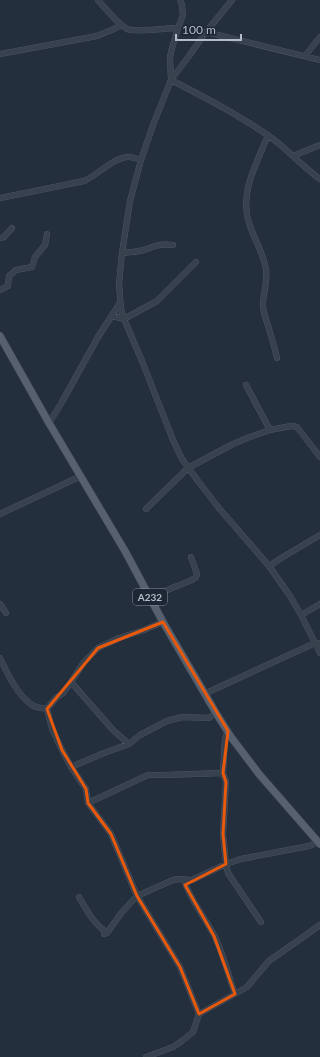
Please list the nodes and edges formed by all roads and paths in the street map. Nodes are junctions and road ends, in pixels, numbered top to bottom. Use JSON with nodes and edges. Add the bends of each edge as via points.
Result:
{"nodes":[{"id":1,"x":98,"y":0,"type":"edge"},
{"id":2,"x":180,"y":0,"type":"edge"},
{"id":3,"x":232,"y":0,"type":"edge"},
{"id":4,"x":121,"y":24,"type":"junction"},
{"id":5,"x":178,"y":28,"type":"junction"},
{"id":6,"x":206,"y":32,"type":"junction"},
{"id":7,"x":320,"y":37,"type":"edge"},
{"id":8,"x":0,"y":54,"type":"edge"},
{"id":9,"x":305,"y":56,"type":"junction"},
{"id":10,"x":320,"y":60,"type":"edge"},
{"id":11,"x":171,"y":80,"type":"junction"},
{"id":12,"x":268,"y":135,"type":"junction"},
{"id":13,"x":320,"y":145,"type":"edge"},
{"id":14,"x":293,"y":156,"type":"junction"},
{"id":15,"x":141,"y":160,"type":"junction"},
{"id":16,"x":320,"y":179,"type":"edge"},
{"id":17,"x":0,"y":198,"type":"edge"},
{"id":18,"x":12,"y":228,"type":"dead end"},
{"id":19,"x":47,"y":234,"type":"dead end"},
{"id":20,"x":0,"y":238,"type":"edge"},
{"id":21,"x":173,"y":246,"type":"dead end"},
{"id":22,"x":122,"y":253,"type":"junction"},
{"id":23,"x":196,"y":262,"type":"dead end"},
{"id":24,"x":0,"y":290,"type":"edge"},
{"id":25,"x":120,"y":302,"type":"junction"},
{"id":26,"x":112,"y":316,"type":"junction"},
{"id":27,"x":124,"y":320,"type":"junction"},
{"id":28,"x":0,"y":336,"type":"edge"},
{"id":29,"x":277,"y":358,"type":"dead end"},
{"id":30,"x":246,"y":385,"type":"dead end"},
{"id":31,"x":50,"y":423,"type":"junction"},
{"id":32,"x":270,"y":430,"type":"junction"},
{"id":33,"x":320,"y":457,"type":"edge"},
{"id":34,"x":188,"y":468,"type":"junction"},
{"id":35,"x":81,"y":476,"type":"junction"},
{"id":36,"x":146,"y":509,"type":"dead end"},
{"id":37,"x":0,"y":514,"type":"edge"},
{"id":38,"x":320,"y":535,"type":"edge"},
{"id":39,"x":191,"y":557,"type":"dead end"},
{"id":40,"x":269,"y":566,"type":"junction"},
{"id":41,"x":150,"y":597,"type":"junction"},
{"id":42,"x":0,"y":604,"type":"edge"},
{"id":43,"x":320,"y":604,"type":"edge"},
{"id":44,"x":6,"y":613,"type":"dead end"},
{"id":45,"x":301,"y":615,"type":"junction"},
{"id":46,"x":163,"y":622,"type":"junction"},
{"id":47,"x":318,"y":643,"type":"edge"},
{"id":48,"x":320,"y":654,"type":"edge"},
{"id":49,"x":0,"y":658,"type":"edge"},
{"id":50,"x":71,"y":682,"type":"junction"},
{"id":51,"x":204,"y":694,"type":"junction"},
{"id":52,"x":47,"y":709,"type":"junction"},
{"id":53,"x":216,"y":713,"type":"junction"},
{"id":54,"x":228,"y":731,"type":"junction"},
{"id":55,"x":129,"y":744,"type":"junction"},
{"id":56,"x":71,"y":767,"type":"junction"},
{"id":57,"x":222,"y":774,"type":"junction"},
{"id":58,"x":88,"y":803,"type":"junction"},
{"id":59,"x":318,"y":841,"type":"edge"},
{"id":60,"x":226,"y":864,"type":"junction"},
{"id":61,"x":184,"y":880,"type":"junction"},
{"id":62,"x":137,"y":896,"type":"junction"},
{"id":63,"x":79,"y":897,"type":"dead end"},
{"id":64,"x":261,"y":922,"type":"dead end"},
{"id":65,"x":320,"y":925,"type":"edge"},
{"id":66,"x":235,"y":994,"type":"junction"},
{"id":67,"x":199,"y":1014,"type":"junction"},
{"id":68,"x":146,"y":1057,"type":"edge"}],
"edges":[{"from":1,"to":4,"type":"street"},
{"from":2,"to":5,"type":"street","via":[[182,15]]},
{"from":3,"to":6,"type":"street"},
{"from":4,"to":5,"type":"street","via":[[135,31]]},
{"from":4,"to":8,"type":"street","via":[[97,36]]},
{"from":5,"to":11,"type":"street","via":[[170,57]]},
{"from":6,"to":9,"type":"street"},
{"from":6,"to":11,"type":"street"},
{"from":7,"to":9,"type":"street"},
{"from":9,"to":10,"type":"street"},
{"from":11,"to":12,"type":"street","via":[[213,101]]},
{"from":11,"to":15,"type":"street"},
{"from":12,"to":14,"type":"street"},
{"from":12,"to":29,"type":"street","via":[[246,192],[245,210],[263,254],[266,270],[263,305]]},
{"from":13,"to":14,"type":"street"},
{"from":14,"to":16,"type":"street"},
{"from":15,"to":17,"type":"street","via":[[125,157],[84,181]]},
{"from":15,"to":22,"type":"street","via":[[130,201]]},
{"from":18,"to":20,"type":"street"},
{"from":19,"to":24,"type":"street","via":[[45,245],[35,257],[32,267],[16,270],[9,276],[8,286]]},
{"from":21,"to":22,"type":"street","via":[[165,244]]},
{"from":22,"to":25,"type":"street"},
{"from":23,"to":27,"type":"street","via":[[157,301]]},
{"from":25,"to":26,"type":"street"},
{"from":25,"to":27,"type":"street"},
{"from":26,"to":27,"type":"street"},
{"from":26,"to":31,"type":"street"},
{"from":27,"to":34,"type":"street","via":[[173,440]]},
{"from":28,"to":31,"type":"main road","number":"A232"},
{"from":30,"to":32,"type":"street"},
{"from":31,"to":35,"type":"main road","number":"A232"},
{"from":32,"to":33,"type":"street","via":[[297,427]]},
{"from":32,"to":34,"type":"street","via":[[230,445]]},
{"from":34,"to":36,"type":"street"},
{"from":34,"to":40,"type":"street"},
{"from":35,"to":37,"type":"street"},
{"from":35,"to":41,"type":"main road","number":"A232"},
{"from":38,"to":40,"type":"street"},
{"from":39,"to":41,"type":"street","via":[[196,577]]},
{"from":40,"to":45,"type":"street"},
{"from":41,"to":46,"type":"main road","number":"A232"},
{"from":42,"to":44,"type":"street"},
{"from":43,"to":45,"type":"street"},
{"from":45,"to":47,"type":"street"},
{"from":46,"to":50,"type":"street","via":[[98,648],[84,662]]},
{"from":46,"to":51,"type":"main road","number":"A232"},
{"from":47,"to":48,"type":"street"},
{"from":47,"to":51,"type":"street"},
{"from":49,"to":52,"type":"street","via":[[8,676],[23,698],[33,707]]},
{"from":50,"to":52,"type":"street"},
{"from":50,"to":55,"type":"street","via":[[113,730]]},
{"from":51,"to":53,"type":"main road","number":"A232"},
{"from":52,"to":56,"type":"street","via":[[52,729]]},
{"from":53,"to":54,"type":"main road","number":"A232"},
{"from":53,"to":55,"type":"street","via":[[209,718],[182,717],[167,721],[140,735]]},
{"from":54,"to":57,"type":"street"},
{"from":54,"to":59,"type":"main road","number":"A232","via":[[259,774]]},
{"from":55,"to":56,"type":"street"},
{"from":56,"to":58,"type":"street","via":[[86,789]]},
{"from":57,"to":58,"type":"street","via":[[148,775]]},
{"from":57,"to":60,"type":"street","via":[[226,782],[223,834]]},
{"from":58,"to":62,"type":"street","via":[[111,834]]},
{"from":59,"to":60,"type":"street","via":[[309,846]]},
{"from":60,"to":61,"type":"street","via":[[192,880]]},
{"from":60,"to":64,"type":"street","via":[[228,873]]},
{"from":61,"to":62,"type":"street","via":[[173,880]]},
{"from":61,"to":66,"type":"street","via":[[214,936]]},
{"from":62,"to":63,"type":"street","via":[[106,934],[89,915]]},
{"from":62,"to":67,"type":"street","via":[[180,967]]},
{"from":65,"to":66,"type":"street","via":[[269,961],[247,987]]},
{"from":66,"to":67,"type":"street"},
{"from":67,"to":68,"type":"street","via":[[193,1032],[182,1041]]}]}
